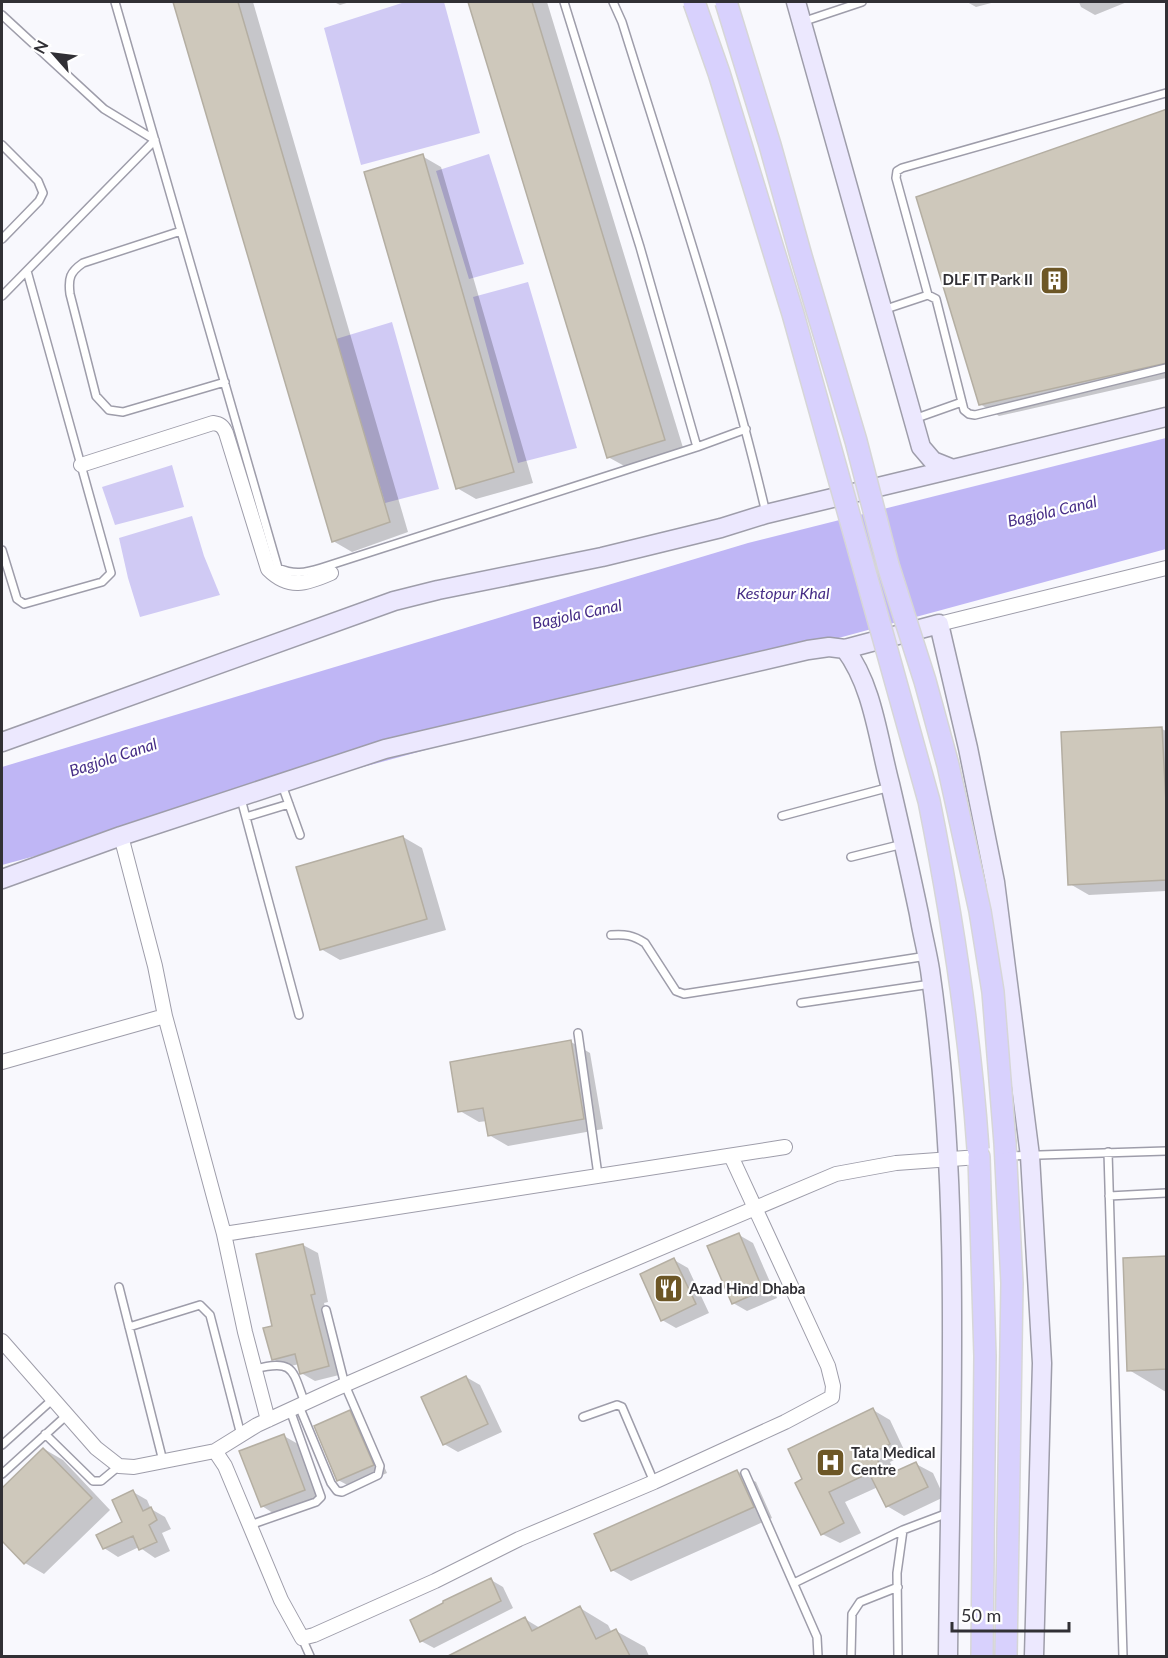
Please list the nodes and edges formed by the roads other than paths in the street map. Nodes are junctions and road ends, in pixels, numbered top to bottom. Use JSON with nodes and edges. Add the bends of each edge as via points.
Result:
{"nodes":[{"id":1,"x":115,"y":2,"type":"edge"},
{"id":2,"x":564,"y":2,"type":"edge"},
{"id":3,"x":614,"y":2,"type":"edge"},
{"id":4,"x":694,"y":2,"type":"edge"},
{"id":5,"x":726,"y":2,"type":"edge"},
{"id":6,"x":796,"y":2,"type":"edge"},
{"id":7,"x":862,"y":2,"type":"edge"},
{"id":8,"x":2,"y":15,"type":"edge"},
{"id":9,"x":802,"y":22,"type":"junction"},
{"id":10,"x":1167,"y":93,"type":"edge"},
{"id":11,"x":155,"y":140,"type":"junction"},
{"id":12,"x":2,"y":145,"type":"edge"},
{"id":13,"x":181,"y":231,"type":"junction"},
{"id":14,"x":2,"y":239,"type":"edge"},
{"id":15,"x":27,"y":271,"type":"junction"},
{"id":16,"x":928,"y":295,"type":"junction"},
{"id":17,"x":2,"y":296,"type":"edge"},
{"id":18,"x":883,"y":310,"type":"junction"},
{"id":19,"x":1167,"y":368,"type":"edge"},
{"id":20,"x":225,"y":382,"type":"junction"},
{"id":21,"x":962,"y":402,"type":"junction"},
{"id":22,"x":1167,"y":417,"type":"edge"},
{"id":23,"x":913,"y":419,"type":"junction"},
{"id":24,"x":746,"y":429,"type":"junction"},
{"id":25,"x":697,"y":447,"type":"junction"},
{"id":26,"x":81,"y":465,"type":"junction"},
{"id":27,"x":953,"y":468,"type":"junction"},
{"id":28,"x":766,"y":514,"type":"junction"},
{"id":29,"x":2,"y":550,"type":"edge"},
{"id":30,"x":1167,"y":568,"type":"edge"},
{"id":31,"x":331,"y":573,"type":"dead end"},
{"id":32,"x":939,"y":624,"type":"junction"},
{"id":33,"x":844,"y":649,"type":"junction"},
{"id":34,"x":2,"y":742,"type":"edge"},
{"id":35,"x":281,"y":783,"type":"junction"},
{"id":36,"x":890,"y":787,"type":"junction"},
{"id":37,"x":240,"y":796,"type":"junction"},
{"id":38,"x":289,"y":804,"type":"junction"},
{"id":39,"x":782,"y":816,"type":"dead end"},
{"id":40,"x":246,"y":817,"type":"junction"},
{"id":41,"x":300,"y":835,"type":"dead end"},
{"id":42,"x":121,"y":836,"type":"junction"},
{"id":43,"x":904,"y":843,"type":"junction"},
{"id":44,"x":851,"y":857,"type":"dead end"},
{"id":45,"x":2,"y":879,"type":"edge"},
{"id":46,"x":611,"y":935,"type":"dead end"},
{"id":47,"x":927,"y":956,"type":"junction"},
{"id":48,"x":931,"y":984,"type":"junction"},
{"id":49,"x":801,"y":1003,"type":"dead end"},
{"id":50,"x":299,"y":1015,"type":"dead end"},
{"id":51,"x":165,"y":1017,"type":"junction"},
{"id":52,"x":578,"y":1033,"type":"dead end"},
{"id":53,"x":2,"y":1062,"type":"edge"},
{"id":54,"x":785,"y":1147,"type":"dead end"},
{"id":55,"x":1005,"y":1149,"type":"junction"},
{"id":56,"x":1167,"y":1151,"type":"edge"},
{"id":57,"x":1108,"y":1152,"type":"junction"},
{"id":58,"x":979,"y":1153,"type":"junction"},
{"id":59,"x":731,"y":1156,"type":"junction"},
{"id":60,"x":1030,"y":1156,"type":"junction"},
{"id":61,"x":948,"y":1159,"type":"junction"},
{"id":62,"x":598,"y":1175,"type":"junction"},
{"id":63,"x":1167,"y":1193,"type":"edge"},
{"id":64,"x":1109,"y":1196,"type":"junction"},
{"id":65,"x":755,"y":1208,"type":"junction"},
{"id":66,"x":224,"y":1234,"type":"junction"},
{"id":67,"x":119,"y":1287,"type":"dead end"},
{"id":68,"x":326,"y":1310,"type":"dead end"},
{"id":69,"x":129,"y":1327,"type":"junction"},
{"id":70,"x":2,"y":1341,"type":"edge"},
{"id":71,"x":255,"y":1369,"type":"junction"},
{"id":72,"x":345,"y":1385,"type":"junction"},
{"id":73,"x":53,"y":1399,"type":"junction"},
{"id":74,"x":298,"y":1406,"type":"junction"},
{"id":75,"x":67,"y":1415,"type":"junction"},
{"id":76,"x":583,"y":1417,"type":"dead end"},
{"id":77,"x":268,"y":1420,"type":"junction"},
{"id":78,"x":45,"y":1434,"type":"junction"},
{"id":79,"x":241,"y":1436,"type":"junction"},
{"id":80,"x":2,"y":1445,"type":"edge"},
{"id":81,"x":215,"y":1451,"type":"junction"},
{"id":82,"x":163,"y":1461,"type":"junction"},
{"id":83,"x":119,"y":1466,"type":"junction"},
{"id":84,"x":745,"y":1473,"type":"dead end"},
{"id":85,"x":2,"y":1474,"type":"edge"},
{"id":86,"x":654,"y":1482,"type":"junction"},
{"id":87,"x":951,"y":1512,"type":"junction"},
{"id":88,"x":250,"y":1525,"type":"junction"},
{"id":89,"x":903,"y":1530,"type":"junction"},
{"id":90,"x":794,"y":1583,"type":"junction"},
{"id":91,"x":898,"y":1587,"type":"junction"},
{"id":92,"x":302,"y":1638,"type":"junction"},
{"id":93,"x":310,"y":1656,"type":"edge"},
{"id":94,"x":818,"y":1656,"type":"edge"},
{"id":95,"x":851,"y":1656,"type":"edge"},
{"id":96,"x":898,"y":1656,"type":"edge"},
{"id":97,"x":948,"y":1656,"type":"edge"},
{"id":98,"x":982,"y":1656,"type":"edge"},
{"id":99,"x":1006,"y":1656,"type":"edge"},
{"id":100,"x":1034,"y":1656,"type":"edge"},
{"id":101,"x":1123,"y":1656,"type":"edge"}],
"edges":[{"from":1,"to":11,"type":"lane"},
{"from":2,"to":25,"type":"lane"},
{"from":3,"to":24,"type":"lane"},
{"from":4,"to":58,"type":"main road","bridge":true,"via":[[793,314],[929,801],[957,962],[974,1083]]},
{"from":5,"to":55,"type":"main road","bridge":true,"via":[[948,765],[993,992]]},
{"from":6,"to":9,"type":"street"},
{"from":7,"to":9,"type":"lane"},
{"from":8,"to":11,"type":"lane","via":[[104,109]]},
{"from":9,"to":18,"type":"street"},
{"from":10,"to":16,"type":"lane","via":[[897,171]]},
{"from":11,"to":13,"type":"lane"},
{"from":11,"to":15,"type":"lane"},
{"from":12,"to":14,"type":"lane","via":[[38,181],[43,193]]},
{"from":13,"to":20,"type":"lane"},
{"from":13,"to":20,"type":"lane","via":[[83,263],[73,270],[68,280],[70,294],[96,396],[109,410],[123,412]]},
{"from":15,"to":17,"type":"lane"},
{"from":15,"to":26,"type":"lane"},
{"from":16,"to":18,"type":"lane"},
{"from":16,"to":21,"type":"lane","via":[[936,299]]},
{"from":18,"to":23,"type":"street"},
{"from":19,"to":21,"type":"lane","via":[[975,416],[964,410]]},
{"from":20,"to":25,"type":"lane","via":[[278,568],[290,573],[321,568]]},
{"from":21,"to":23,"type":"lane"},
{"from":22,"to":27,"type":"street"},
{"from":23,"to":27,"type":"street","via":[[921,447],[933,461]]},
{"from":24,"to":25,"type":"lane"},
{"from":24,"to":28,"type":"lane"},
{"from":26,"to":29,"type":"lane","via":[[111,573],[108,578],[24,604],[17,599]]},
{"from":26,"to":31,"type":"street","via":[[219,424],[224,428],[268,568],[291,584]]},
{"from":27,"to":28,"type":"street"},
{"from":28,"to":34,"type":"street","via":[[602,557],[394,601]]},
{"from":30,"to":32,"type":"street"},
{"from":32,"to":33,"type":"street"},
{"from":32,"to":60,"type":"street","via":[[995,882]]},
{"from":33,"to":35,"type":"street","via":[[808,650],[385,749]]},
{"from":33,"to":36,"type":"street","via":[[856,664],[866,690]]},
{"from":35,"to":37,"type":"street"},
{"from":35,"to":38,"type":"lane"},
{"from":36,"to":39,"type":"lane"},
{"from":36,"to":43,"type":"street"},
{"from":37,"to":40,"type":"lane"},
{"from":37,"to":42,"type":"street"},
{"from":38,"to":40,"type":"lane"},
{"from":38,"to":41,"type":"lane"},
{"from":40,"to":50,"type":"lane"},
{"from":42,"to":45,"type":"street"},
{"from":42,"to":51,"type":"street"},
{"from":43,"to":44,"type":"lane"},
{"from":43,"to":47,"type":"street"},
{"from":46,"to":47,"type":"lane","via":[[638,938],[676,991],[684,994]]},
{"from":47,"to":48,"type":"street"},
{"from":48,"to":49,"type":"lane"},
{"from":48,"to":61,"type":"street"},
{"from":51,"to":53,"type":"street"},
{"from":51,"to":66,"type":"street"},
{"from":52,"to":62,"type":"lane"},
{"from":54,"to":59,"type":"street"},
{"from":55,"to":60,"type":"lane"},
{"from":55,"to":99,"type":"main road","via":[[1012,1283]]},
{"from":56,"to":57,"type":"lane"},
{"from":57,"to":60,"type":"lane"},
{"from":57,"to":64,"type":"lane"},
{"from":58,"to":61,"type":"street"},
{"from":58,"to":98,"type":"main road","via":[[985,1356]]},
{"from":59,"to":62,"type":"street"},
{"from":59,"to":65,"type":"street"},
{"from":60,"to":100,"type":"street","via":[[1042,1363]]},
{"from":61,"to":65,"type":"street","via":[[844,1172]]},
{"from":61,"to":87,"type":"street"},
{"from":62,"to":66,"type":"street"},
{"from":63,"to":64,"type":"lane"},
{"from":64,"to":101,"type":"lane"},
{"from":65,"to":72,"type":"street"},
{"from":65,"to":86,"type":"street","via":[[828,1366],[832,1397]]},
{"from":66,"to":71,"type":"street"},
{"from":67,"to":69,"type":"lane"},
{"from":68,"to":72,"type":"lane"},
{"from":69,"to":79,"type":"lane","via":[[204,1307],[210,1315]]},
{"from":69,"to":82,"type":"lane"},
{"from":70,"to":73,"type":"street"},
{"from":71,"to":74,"type":"lane","via":[[281,1364],[294,1372]]},
{"from":71,"to":77,"type":"street"},
{"from":72,"to":74,"type":"street"},
{"from":72,"to":74,"type":"lane","via":[[380,1471],[342,1492],[332,1483]]},
{"from":73,"to":75,"type":"street"},
{"from":73,"to":80,"type":"lane"},
{"from":74,"to":77,"type":"street"},
{"from":74,"to":88,"type":"lane","via":[[321,1497]]},
{"from":75,"to":78,"type":"lane"},
{"from":75,"to":83,"type":"street","via":[[96,1448]]},
{"from":76,"to":86,"type":"lane","via":[[617,1405],[622,1407]]},
{"from":77,"to":79,"type":"street"},
{"from":78,"to":83,"type":"lane","via":[[93,1481],[101,1481]]},
{"from":78,"to":85,"type":"lane"},
{"from":79,"to":81,"type":"street"},
{"from":81,"to":82,"type":"street"},
{"from":81,"to":88,"type":"street"},
{"from":82,"to":83,"type":"street"},
{"from":84,"to":90,"type":"lane"},
{"from":86,"to":92,"type":"street"},
{"from":87,"to":89,"type":"lane"},
{"from":87,"to":97,"type":"street"},
{"from":88,"to":92,"type":"street","via":[[281,1600]]},
{"from":89,"to":90,"type":"lane"},
{"from":89,"to":91,"type":"lane"},
{"from":90,"to":94,"type":"lane","via":[[818,1637]]},
{"from":91,"to":95,"type":"lane","via":[[860,1602],[852,1614]]},
{"from":91,"to":96,"type":"lane"},
{"from":92,"to":93,"type":"lane"}]}
